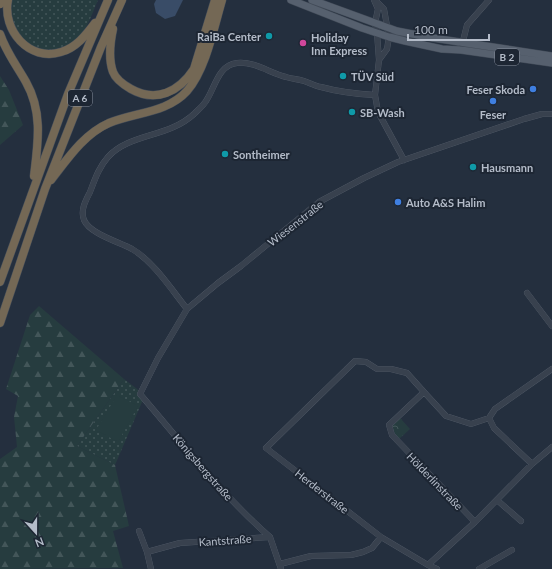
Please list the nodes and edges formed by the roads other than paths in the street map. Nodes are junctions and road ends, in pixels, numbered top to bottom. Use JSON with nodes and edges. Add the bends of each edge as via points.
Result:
{"nodes":[{"id":1,"x":1,"y":0,"type":"edge"},
{"id":2,"x":8,"y":0,"type":"edge"},
{"id":3,"x":108,"y":0,"type":"edge"},
{"id":4,"x":122,"y":0,"type":"edge"},
{"id":5,"x":215,"y":0,"type":"edge"},
{"id":6,"x":222,"y":0,"type":"edge"},
{"id":7,"x":291,"y":0,"type":"edge"},
{"id":8,"x":312,"y":0,"type":"edge"},
{"id":9,"x":375,"y":0,"type":"edge"},
{"id":10,"x":489,"y":0,"type":"edge"},
{"id":11,"x":0,"y":4,"type":"edge"},
{"id":12,"x":104,"y":9,"type":"junction"},
{"id":13,"x":118,"y":9,"type":"junction"},
{"id":14,"x":375,"y":23,"type":"junction"},
{"id":15,"x":387,"y":27,"type":"junction"},
{"id":16,"x":377,"y":33,"type":"junction"},
{"id":17,"x":0,"y":34,"type":"edge"},
{"id":18,"x":389,"y":37,"type":"junction"},
{"id":19,"x":462,"y":42,"type":"junction"},
{"id":20,"x":462,"y":50,"type":"junction"},
{"id":21,"x":552,"y":56,"type":"edge"},
{"id":22,"x":379,"y":60,"type":"junction"},
{"id":23,"x":552,"y":64,"type":"edge"},
{"id":24,"x":375,"y":95,"type":"junction"},
{"id":25,"x":552,"y":114,"type":"edge"},
{"id":26,"x":404,"y":160,"type":"junction"},
{"id":27,"x":33,"y":188,"type":"junction"},
{"id":28,"x":45,"y":189,"type":"junction"},
{"id":29,"x":0,"y":282,"type":"edge"},
{"id":30,"x":527,"y":293,"type":"dead end"},
{"id":31,"x":187,"y":309,"type":"junction"},
{"id":32,"x":0,"y":323,"type":"edge"},
{"id":33,"x":552,"y":326,"type":"edge"},
{"id":34,"x":552,"y":369,"type":"edge"},
{"id":35,"x":424,"y":392,"type":"junction"},
{"id":36,"x":140,"y":394,"type":"joint"},
{"id":37,"x":489,"y":418,"type":"junction"},
{"id":38,"x":552,"y":447,"type":"edge"},
{"id":39,"x":532,"y":464,"type":"junction"},
{"id":40,"x":497,"y":500,"type":"junction"},
{"id":41,"x":521,"y":521,"type":"dead end"},
{"id":42,"x":475,"y":522,"type":"junction"},
{"id":43,"x":139,"y":530,"type":"dead end"},
{"id":44,"x":270,"y":537,"type":"junction"},
{"id":45,"x":381,"y":537,"type":"junction"},
{"id":46,"x":512,"y":550,"type":"dead end"},
{"id":47,"x":147,"y":552,"type":"junction"},
{"id":48,"x":428,"y":565,"type":"junction"},
{"id":49,"x":280,"y":566,"type":"edge"},
{"id":50,"x":151,"y":569,"type":"edge"},
{"id":51,"x":437,"y":569,"type":"edge"},
{"id":52,"x":479,"y":569,"type":"edge"}],
"edges":[{"from":1,"to":11,"type":"highway"},
{"from":2,"to":12,"type":"highway","via":[[8,18],[19,41],[33,51],[51,54],[79,42]]},
{"from":3,"to":12,"type":"highway","number":"A 6"},
{"from":4,"to":13,"type":"highway","number":"A 6"},
{"from":5,"to":13,"type":"highway","via":[[194,69],[177,88],[154,96],[137,93],[123,85],[114,74],[110,62],[110,41]]},
{"from":6,"to":28,"type":"highway","via":[[204,58],[196,78],[187,91],[173,103],[109,123],[92,133],[78,145]]},
{"from":7,"to":16,"type":"main road","number":"B 2"},
{"from":8,"to":14,"type":"main road","number":"B 2"},
{"from":9,"to":14,"type":"street","via":[[378,9]]},
{"from":9,"to":15,"type":"street","via":[[384,9]]},
{"from":10,"to":19,"type":"street","via":[[467,25]]},
{"from":12,"to":27,"type":"highway","number":"A 6","via":[[68,94]]},
{"from":13,"to":28,"type":"highway","number":"A 6"},
{"from":14,"to":15,"type":"main road","number":"B 2"},
{"from":14,"to":16,"type":"street"},
{"from":15,"to":18,"type":"street"},
{"from":15,"to":19,"type":"main road","number":"B 2"},
{"from":16,"to":18,"type":"main road","number":"B 2"},
{"from":16,"to":22,"type":"street"},
{"from":17,"to":27,"type":"highway","via":[[27,84],[37,115],[39,136]]},
{"from":18,"to":20,"type":"main road","number":"B 2","via":[[442,49]]},
{"from":18,"to":22,"type":"street","via":[[386,49]]},
{"from":19,"to":20,"type":"street"},
{"from":19,"to":21,"type":"main road","number":"B 2"},
{"from":20,"to":23,"type":"main road","number":"B 2"},
{"from":22,"to":24,"type":"street"},
{"from":24,"to":26,"type":"street","via":[[378,112]]},
{"from":24,"to":31,"type":"street","via":[[319,87],[246,63],[236,63],[226,67],[219,75],[213,90],[193,115],[165,132],[135,140],[118,148],[108,157],[82,209],[83,219],[88,227],[132,249],[147,260]]},
{"from":25,"to":26,"type":"street","name":"Wiesenstraße","via":[[524,118]]},
{"from":26,"to":31,"type":"street","name":"Wiesenstraße","via":[[319,202]]},
{"from":27,"to":29,"type":"highway","number":"A 6"},
{"from":28,"to":32,"type":"highway","number":"A 6"},
{"from":30,"to":33,"type":"street"},
{"from":31,"to":36,"type":"street","name":"Wiesenstraße"},
{"from":34,"to":37,"type":"street","via":[[495,410]]},
{"from":35,"to":37,"type":"street","via":[[446,416],[471,424]]},
{"from":35,"to":42,"type":"street","name":"Hölderlinstraße","via":[[389,425],[392,435]]},
{"from":35,"to":45,"type":"street","name":"Herderstraße","via":[[407,373],[377,369],[366,362],[355,361],[266,448]]},
{"from":36,"to":44,"type":"street","name":"Königsbergstraße","via":[[248,518]]},
{"from":37,"to":39,"type":"street","via":[[494,428]]},
{"from":38,"to":39,"type":"street"},
{"from":39,"to":40,"type":"street"},
{"from":40,"to":41,"type":"street"},
{"from":40,"to":42,"type":"street"},
{"from":42,"to":48,"type":"street"},
{"from":43,"to":47,"type":"street"},
{"from":44,"to":47,"type":"street","name":"Kantstraße","via":[[180,543]]},
{"from":44,"to":49,"type":"street"},
{"from":45,"to":48,"type":"street","name":"Herderstraße"},
{"from":45,"to":49,"type":"street","via":[[372,548],[363,552],[351,555],[311,556]]},
{"from":46,"to":52,"type":"street"},
{"from":47,"to":50,"type":"street"},
{"from":48,"to":51,"type":"street","name":"Herderstraße"}]}
